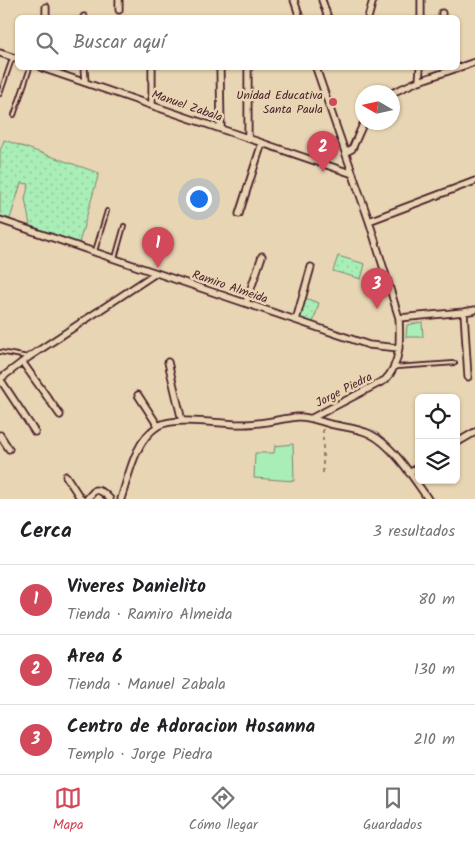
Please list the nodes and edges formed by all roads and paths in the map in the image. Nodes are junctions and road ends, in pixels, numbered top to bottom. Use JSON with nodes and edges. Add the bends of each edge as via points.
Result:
{"nodes":[{"id":1,"x":119,"y":0,"type":"edge"},
{"id":2,"x":294,"y":0,"type":"edge"},
{"id":3,"x":322,"y":0,"type":"edge"},
{"id":4,"x":373,"y":0,"type":"edge"},
{"id":5,"x":421,"y":0,"type":"edge"},
{"id":6,"x":46,"y":7,"type":"dead end"},
{"id":7,"x":119,"y":10,"type":"dead end"},
{"id":8,"x":46,"y":15,"type":"edge"},
{"id":9,"x":299,"y":15,"type":"edge"},
{"id":10,"x":327,"y":15,"type":"edge"},
{"id":11,"x":369,"y":15,"type":"edge"},
{"id":12,"x":421,"y":15,"type":"edge"},
{"id":13,"x":0,"y":53,"type":"edge"},
{"id":14,"x":15,"y":58,"type":"edge"},
{"id":15,"x":475,"y":62,"type":"edge"},
{"id":16,"x":460,"y":66,"type":"edge"},
{"id":17,"x":29,"y":70,"type":"edge"},
{"id":18,"x":50,"y":70,"type":"edge"},
{"id":19,"x":84,"y":70,"type":"edge"},
{"id":20,"x":152,"y":70,"type":"edge"},
{"id":21,"x":220,"y":70,"type":"edge"},
{"id":22,"x":248,"y":70,"type":"edge"},
{"id":23,"x":317,"y":70,"type":"edge"},
{"id":24,"x":420,"y":70,"type":"edge"},
{"id":25,"x":441,"y":71,"type":"edge"},
{"id":26,"x":419,"y":81,"type":"junction"},
{"id":27,"x":85,"y":82,"type":"junction"},
{"id":28,"x":400,"y":90,"type":"edge"},
{"id":29,"x":0,"y":94,"type":"edge"},
{"id":30,"x":152,"y":105,"type":"junction"},
{"id":31,"x":14,"y":114,"type":"dead end"},
{"id":32,"x":221,"y":129,"type":"junction"},
{"id":33,"x":361,"y":130,"type":"edge"},
{"id":34,"x":248,"y":138,"type":"junction"},
{"id":35,"x":262,"y":143,"type":"junction"},
{"id":36,"x":346,"y":152,"type":"junction"},
{"id":37,"x":353,"y":174,"type":"junction"},
{"id":38,"x":475,"y":181,"type":"edge"},
{"id":39,"x":106,"y":211,"type":"dead end"},
{"id":40,"x":239,"y":214,"type":"dead end"},
{"id":41,"x":0,"y":220,"type":"edge"},
{"id":42,"x":369,"y":221,"type":"junction"},
{"id":43,"x":124,"y":226,"type":"dead end"},
{"id":44,"x":95,"y":251,"type":"junction"},
{"id":45,"x":262,"y":256,"type":"dead end"},
{"id":46,"x":115,"y":258,"type":"junction"},
{"id":47,"x":311,"y":267,"type":"dead end"},
{"id":48,"x":156,"y":273,"type":"junction"},
{"id":49,"x":246,"y":303,"type":"junction"},
{"id":50,"x":475,"y":310,"type":"edge"},
{"id":51,"x":464,"y":312,"type":"junction"},
{"id":52,"x":399,"y":318,"type":"junction"},
{"id":53,"x":296,"y":320,"type":"junction"},
{"id":54,"x":399,"y":348,"type":"junction"},
{"id":55,"x":0,"y":352,"type":"edge"},
{"id":56,"x":29,"y":357,"type":"junction"},
{"id":57,"x":168,"y":362,"type":"dead end"},
{"id":58,"x":23,"y":363,"type":"junction"},
{"id":59,"x":455,"y":363,"type":"dead end"},
{"id":60,"x":394,"y":367,"type":"junction"},
{"id":61,"x":468,"y":377,"type":"dead end"},
{"id":62,"x":0,"y":379,"type":"edge"},
{"id":63,"x":138,"y":395,"type":"dead end"},
{"id":64,"x":60,"y":415,"type":"dead end"},
{"id":65,"x":312,"y":418,"type":"junction"},
{"id":66,"x":182,"y":421,"type":"junction"},
{"id":67,"x":323,"y":422,"type":"junction"},
{"id":68,"x":158,"y":426,"type":"junction"},
{"id":69,"x":35,"y":432,"type":"dead end"},
{"id":70,"x":475,"y":432,"type":"edge"},
{"id":71,"x":0,"y":435,"type":"edge"},
{"id":72,"x":460,"y":441,"type":"edge"},
{"id":73,"x":9,"y":449,"type":"dead end"},
{"id":74,"x":415,"y":470,"type":"edge"},
{"id":75,"x":323,"y":473,"type":"dead end"},
{"id":76,"x":410,"y":473,"type":"junction"},
{"id":77,"x":66,"y":476,"type":"dead end"},
{"id":78,"x":81,"y":499,"type":"edge"},
{"id":79,"x":87,"y":499,"type":"edge"},
{"id":80,"x":110,"y":499,"type":"edge"},
{"id":81,"x":121,"y":499,"type":"edge"},
{"id":82,"x":428,"y":499,"type":"edge"}],
"edges":[{"from":1,"to":7,"type":"street"},
{"from":2,"to":9,"type":"street"},
{"from":3,"to":10,"type":"street"},
{"from":4,"to":11,"type":"street"},
{"from":5,"to":12,"type":"street"},
{"from":6,"to":8,"type":"street"},
{"from":13,"to":14,"type":"street"},
{"from":14,"to":29,"type":"lane"},
{"from":15,"to":16,"type":"street"},
{"from":17,"to":31,"type":"lane"},
{"from":18,"to":27,"type":"street","name":"Manuel Zabala"},
{"from":19,"to":27,"type":"street"},
{"from":20,"to":30,"type":"street"},
{"from":21,"to":32,"type":"street"},
{"from":22,"to":34,"type":"street"},
{"from":23,"to":36,"type":"street","name":"Jorge Piedra"},
{"from":24,"to":26,"type":"street"},
{"from":25,"to":26,"type":"street"},
{"from":26,"to":28,"type":"street"},
{"from":27,"to":30,"type":"street","name":"Manuel Zabala"},
{"from":30,"to":32,"type":"street","name":"Manuel Zabala"},
{"from":32,"to":34,"type":"street","name":"Manuel Zabala"},
{"from":33,"to":36,"type":"street","via":[[352,150]]},
{"from":34,"to":35,"type":"street","name":"Manuel Zabala"},
{"from":35,"to":37,"type":"street","name":"Manuel Zabala"},
{"from":35,"to":40,"type":"street"},
{"from":36,"to":37,"type":"street","name":"Jorge Piedra"},
{"from":37,"to":42,"type":"street","name":"Jorge Piedra"},
{"from":38,"to":42,"type":"street"},
{"from":39,"to":44,"type":"lane"},
{"from":41,"to":44,"type":"street","name":"Ramiro Almeida"},
{"from":42,"to":52,"type":"street","name":"Jorge Piedra"},
{"from":43,"to":46,"type":"lane"},
{"from":44,"to":46,"type":"street","name":"Ramiro Almeida"},
{"from":45,"to":49,"type":"street"},
{"from":46,"to":48,"type":"street","name":"Ramiro Almeida"},
{"from":47,"to":53,"type":"street"},
{"from":48,"to":49,"type":"street","name":"Ramiro Almeida"},
{"from":48,"to":56,"type":"street"},
{"from":49,"to":53,"type":"street","name":"Ramiro Almeida"},
{"from":50,"to":51,"type":"street"},
{"from":51,"to":52,"type":"street"},
{"from":51,"to":61,"type":"street"},
{"from":52,"to":54,"type":"street","name":"Jorge Piedra"},
{"from":53,"to":54,"type":"street","name":"Ramiro Almeida","via":[[370,345]]},
{"from":54,"to":60,"type":"street","name":"Jorge Piedra"},
{"from":55,"to":56,"type":"lane"},
{"from":56,"to":58,"type":"street"},
{"from":57,"to":66,"type":"street"},
{"from":58,"to":62,"type":"street"},
{"from":58,"to":64,"type":"street"},
{"from":59,"to":60,"type":"lane"},
{"from":60,"to":65,"type":"street","name":"Jorge Piedra","via":[[389,376],[375,386]]},
{"from":62,"to":69,"type":"street"},
{"from":63,"to":68,"type":"street"},
{"from":65,"to":66,"type":"street","name":"Jorge Piedra","via":[[298,416],[242,424]]},
{"from":65,"to":67,"type":"street"},
{"from":66,"to":68,"type":"street","name":"Jorge Piedra"},
{"from":67,"to":75,"type":"path"},
{"from":67,"to":76,"type":"street","via":[[371,434],[386,445]]},
{"from":68,"to":81,"type":"street","via":[[139,446]]},
{"from":70,"to":72,"type":"street"},
{"from":71,"to":73,"type":"street"},
{"from":74,"to":76,"type":"street"},
{"from":76,"to":82,"type":"street"},
{"from":77,"to":78,"type":"street"},
{"from":79,"to":80,"type":"street","via":[[99,490]]}]}
